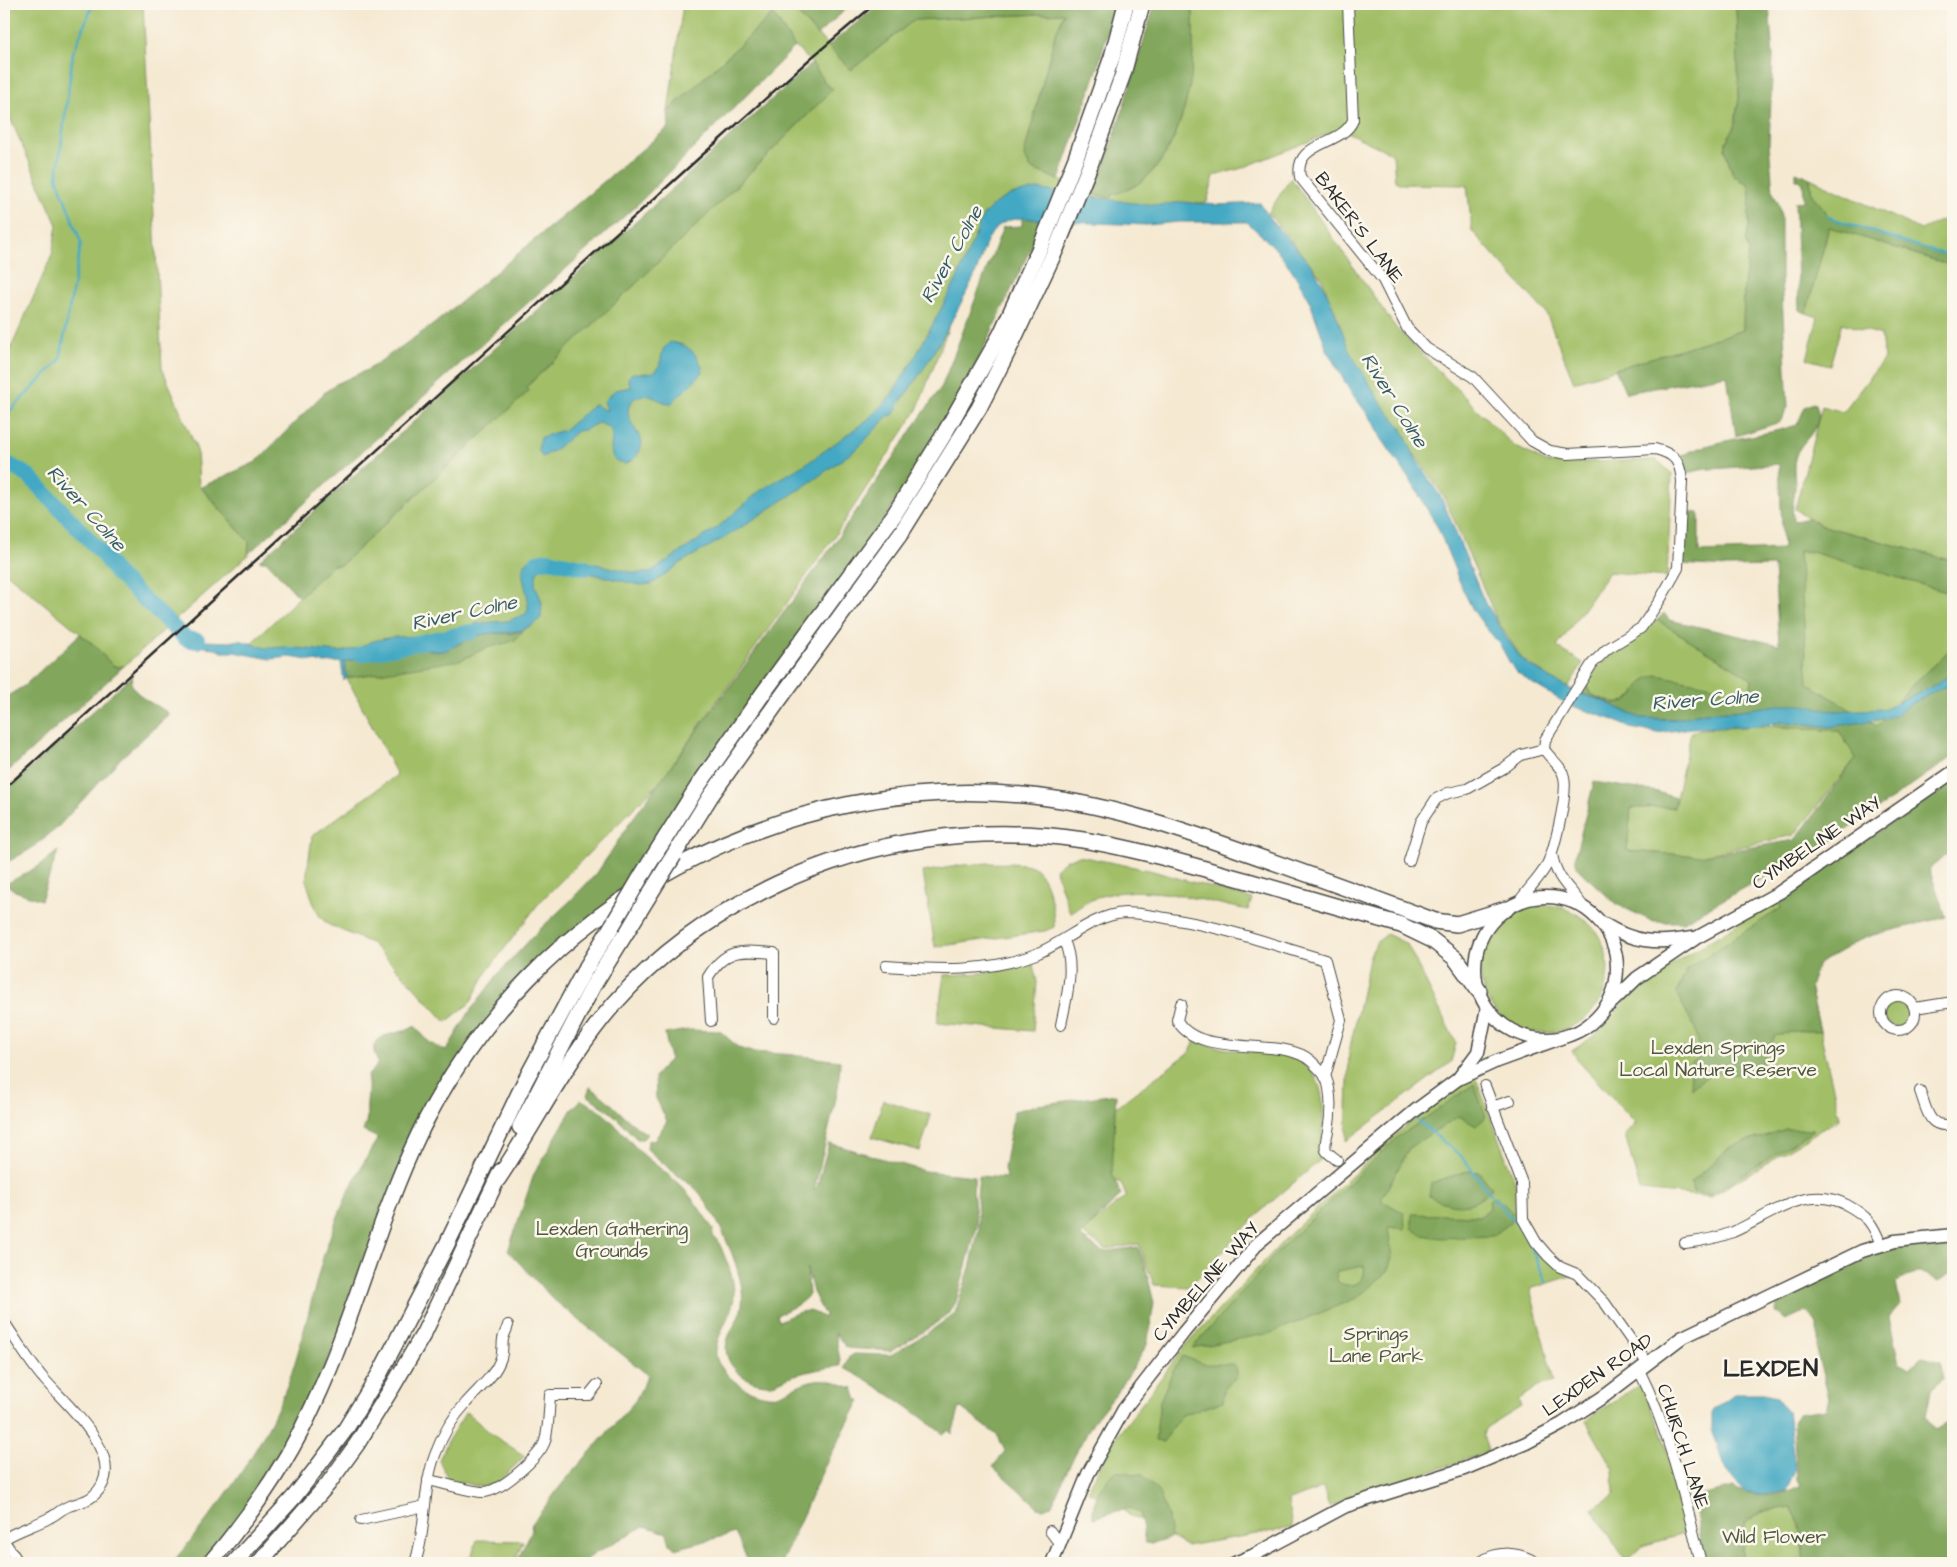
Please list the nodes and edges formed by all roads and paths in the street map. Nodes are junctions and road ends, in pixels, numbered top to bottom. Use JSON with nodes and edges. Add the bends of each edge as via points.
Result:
{"nodes":[{"id":1,"x":1126,"y":4,"type":"edge"},
{"id":2,"x":1142,"y":4,"type":"edge"},
{"id":3,"x":1348,"y":4,"type":"edge"},
{"id":4,"x":1544,"y":749,"type":"junction"},
{"id":5,"x":1953,"y":772,"type":"edge"},
{"id":6,"x":1552,"y":855,"type":"junction"},
{"id":7,"x":1409,"y":862,"type":"dead end"},
{"id":8,"x":1512,"y":905,"type":"junction"},
{"id":9,"x":1584,"y":908,"type":"junction"},
{"id":10,"x":1600,"y":921,"type":"junction"},
{"id":11,"x":1696,"y":938,"type":"junction"},
{"id":12,"x":1064,"y":941,"type":"junction"},
{"id":13,"x":886,"y":966,"type":"dead end"},
{"id":14,"x":1479,"y":991,"type":"junction"},
{"id":15,"x":1953,"y":1002,"type":"edge"},
{"id":16,"x":1181,"y":1004,"type":"dead end"},
{"id":17,"x":1487,"y":1008,"type":"junction"},
{"id":18,"x":1915,"y":1008,"type":"dead end"},
{"id":19,"x":1604,"y":1010,"type":"junction"},
{"id":20,"x":774,"y":1018,"type":"dead end"},
{"id":21,"x":711,"y":1020,"type":"dead end"},
{"id":22,"x":1061,"y":1025,"type":"dead end"},
{"id":23,"x":1569,"y":1035,"type":"junction"},
{"id":24,"x":1325,"y":1077,"type":"junction"},
{"id":25,"x":1458,"y":1079,"type":"junction"},
{"id":26,"x":1485,"y":1086,"type":"dead end"},
{"id":27,"x":1920,"y":1091,"type":"dead end"},
{"id":28,"x":1510,"y":1101,"type":"dead end"},
{"id":29,"x":1492,"y":1106,"type":"junction"},
{"id":30,"x":1953,"y":1124,"type":"edge"},
{"id":31,"x":1337,"y":1160,"type":"dead end"},
{"id":32,"x":498,"y":1179,"type":"junction"},
{"id":33,"x":1953,"y":1236,"type":"edge"},
{"id":34,"x":1685,"y":1243,"type":"dead end"},
{"id":35,"x":1881,"y":1244,"type":"junction"},
{"id":36,"x":4,"y":1322,"type":"edge"},
{"id":37,"x":508,"y":1325,"type":"dead end"},
{"id":38,"x":1643,"y":1367,"type":"junction"},
{"id":39,"x":597,"y":1385,"type":"dead end"},
{"id":40,"x":428,"y":1480,"type":"junction"},
{"id":41,"x":425,"y":1506,"type":"junction"},
{"id":42,"x":361,"y":1520,"type":"dead end"},
{"id":43,"x":1050,"y":1531,"type":"dead end"},
{"id":44,"x":4,"y":1540,"type":"edge"},
{"id":45,"x":1059,"y":1543,"type":"junction"},
{"id":46,"x":1253,"y":1560,"type":"edge"},
{"id":47,"x":18,"y":1563,"type":"edge"},
{"id":48,"x":210,"y":1563,"type":"edge"},
{"id":49,"x":234,"y":1563,"type":"edge"},
{"id":50,"x":259,"y":1563,"type":"edge"},
{"id":51,"x":415,"y":1563,"type":"edge"},
{"id":52,"x":1052,"y":1563,"type":"edge"},
{"id":53,"x":1235,"y":1563,"type":"edge"},
{"id":54,"x":1480,"y":1563,"type":"edge"},
{"id":55,"x":1537,"y":1563,"type":"edge"},
{"id":56,"x":1701,"y":1563,"type":"edge"}],
"edges":[{"from":1,"to":49,"type":"highway","bridge":true,"via":[[1112,57],[1042,243],[1001,334],[943,436],[894,515],[678,816],[583,973],[380,1373],[345,1430],[300,1491]]},
{"from":2,"to":32,"type":"highway","bridge":true,"via":[[1123,74],[1090,165],[1056,249],[979,408],[900,534],[710,797],[593,986],[508,1152]]},
{"from":3,"to":4,"type":"street","name":"BAKER'S LANE","via":[[1353,120],[1346,132],[1306,153],[1301,160],[1300,177],[1383,280],[1407,328],[1426,348],[1473,377],[1532,441],[1550,451],[1568,454],[1655,449],[1668,452],[1680,468],[1678,568],[1642,628],[1607,649],[1592,664],[1545,740]]},
{"from":4,"to":6,"type":"street","via":[[1564,776],[1564,793]]},
{"from":4,"to":7,"type":"street","via":[[1521,755],[1467,789],[1436,798],[1420,822]]},
{"from":5,"to":11,"type":"main road","name":"CYMBELINE WAY","via":[[1780,892]]},
{"from":6,"to":8,"type":"street","via":[[1541,874]]},
{"from":6,"to":9,"type":"street","via":[[1559,878]]},
{"from":8,"to":9,"type":"main road","via":[[1537,897],[1551,897],[1565,899]]},
{"from":8,"to":14,"type":"main road","via":[[1482,935],[1477,949],[1475,976]]},
{"from":8,"to":48,"type":"highway","via":[[1457,924],[1435,921],[1160,823],[1075,802],[1013,794],[943,793],[862,802],[786,820],[688,859],[593,921],[549,958],[504,1005],[464,1058],[434,1107],[407,1161],[314,1405],[262,1496]]},
{"from":9,"to":10,"type":"main road"},
{"from":10,"to":11,"type":"main road","name":"CYMBELINE WAY","via":[[1630,938],[1649,942]]},
{"from":10,"to":19,"type":"main road","via":[[1610,935],[1618,968],[1612,994]]},
{"from":11,"to":19,"type":"main road","name":"CYMBELINE WAY","via":[[1637,978]]},
{"from":12,"to":13,"type":"street","via":[[1021,960],[990,966],[931,969]]},
{"from":12,"to":22,"type":"street","via":[[1069,954],[1069,970]]},
{"from":12,"to":24,"type":"street","via":[[1110,916],[1143,914],[1209,926],[1325,960],[1341,1020]]},
{"from":14,"to":17,"type":"main road"},
{"from":14,"to":32,"type":"highway","via":[[1454,958],[1432,940],[1401,925],[1169,859],[1082,840],[1026,834],[962,835],[896,844],[831,861],[764,890],[713,919],[660,959],[616,1002],[584,1041]]},
{"from":15,"to":18,"type":"street"},
{"from":16,"to":24,"type":"street","via":[[1177,1020],[1193,1036],[1293,1052],[1309,1060]]},
{"from":17,"to":23,"type":"main road","via":[[1518,1034],[1543,1039]]},
{"from":17,"to":25,"type":"main road","name":"CYMBELINE WAY","via":[[1478,1052]]},
{"from":19,"to":23,"type":"main road","via":[[1588,1025]]},
{"from":20,"to":21,"type":"street","via":[[774,953],[739,951],[730,954],[708,977]]},
{"from":23,"to":25,"type":"main road","name":"CYMBELINE WAY"},
{"from":24,"to":31,"type":"street","via":[[1330,1102],[1325,1145]]},
{"from":25,"to":45,"type":"main road","name":"CYMBELINE WAY","via":[[1388,1133],[1258,1243],[1124,1409],[1088,1474]]},
{"from":26,"to":29,"type":"street","name":"CHURCH LANE"},
{"from":27,"to":30,"type":"street","via":[[1933,1122]]},
{"from":28,"to":29,"type":"street"},
{"from":29,"to":38,"type":"street","name":"CHURCH LANE","via":[[1522,1182],[1523,1219],[1536,1242],[1560,1266],[1586,1282],[1604,1303]]},
{"from":32,"to":50,"type":"highway","via":[[424,1333],[377,1413],[328,1484]]},
{"from":33,"to":35,"type":"main road","name":"LEXDEN ROAD"},
{"from":34,"to":35,"type":"street","via":[[1733,1232],[1783,1206],[1818,1197],[1840,1201],[1864,1214]]},
{"from":35,"to":38,"type":"main road","name":"LEXDEN ROAD","via":[[1681,1338]]},
{"from":36,"to":44,"type":"street","via":[[36,1369],[90,1429],[101,1452],[105,1473],[100,1488],[89,1500],[68,1506]]},
{"from":37,"to":40,"type":"street","via":[[501,1358],[443,1436]]},
{"from":38,"to":46,"type":"main road","name":"LEXDEN ROAD","via":[[1581,1412],[1526,1443],[1464,1469],[1346,1506]]},
{"from":38,"to":56,"type":"street","name":"CHURCH LANE","via":[[1678,1473]]},
{"from":39,"to":40,"type":"street","via":[[589,1396],[550,1395],[544,1443],[506,1484],[482,1492]]},
{"from":40,"to":41,"type":"street"},
{"from":41,"to":42,"type":"street"},
{"from":41,"to":51,"type":"street","via":[[424,1530]]},
{"from":43,"to":45,"type":"street"},
{"from":44,"to":47,"type":"street"},
{"from":45,"to":52,"type":"main road","name":"CYMBELINE WAY"},
{"from":46,"to":53,"type":"main road","name":"LEXDEN ROAD"},
{"from":54,"to":55,"type":"street","via":[[1503,1553]]}]}
